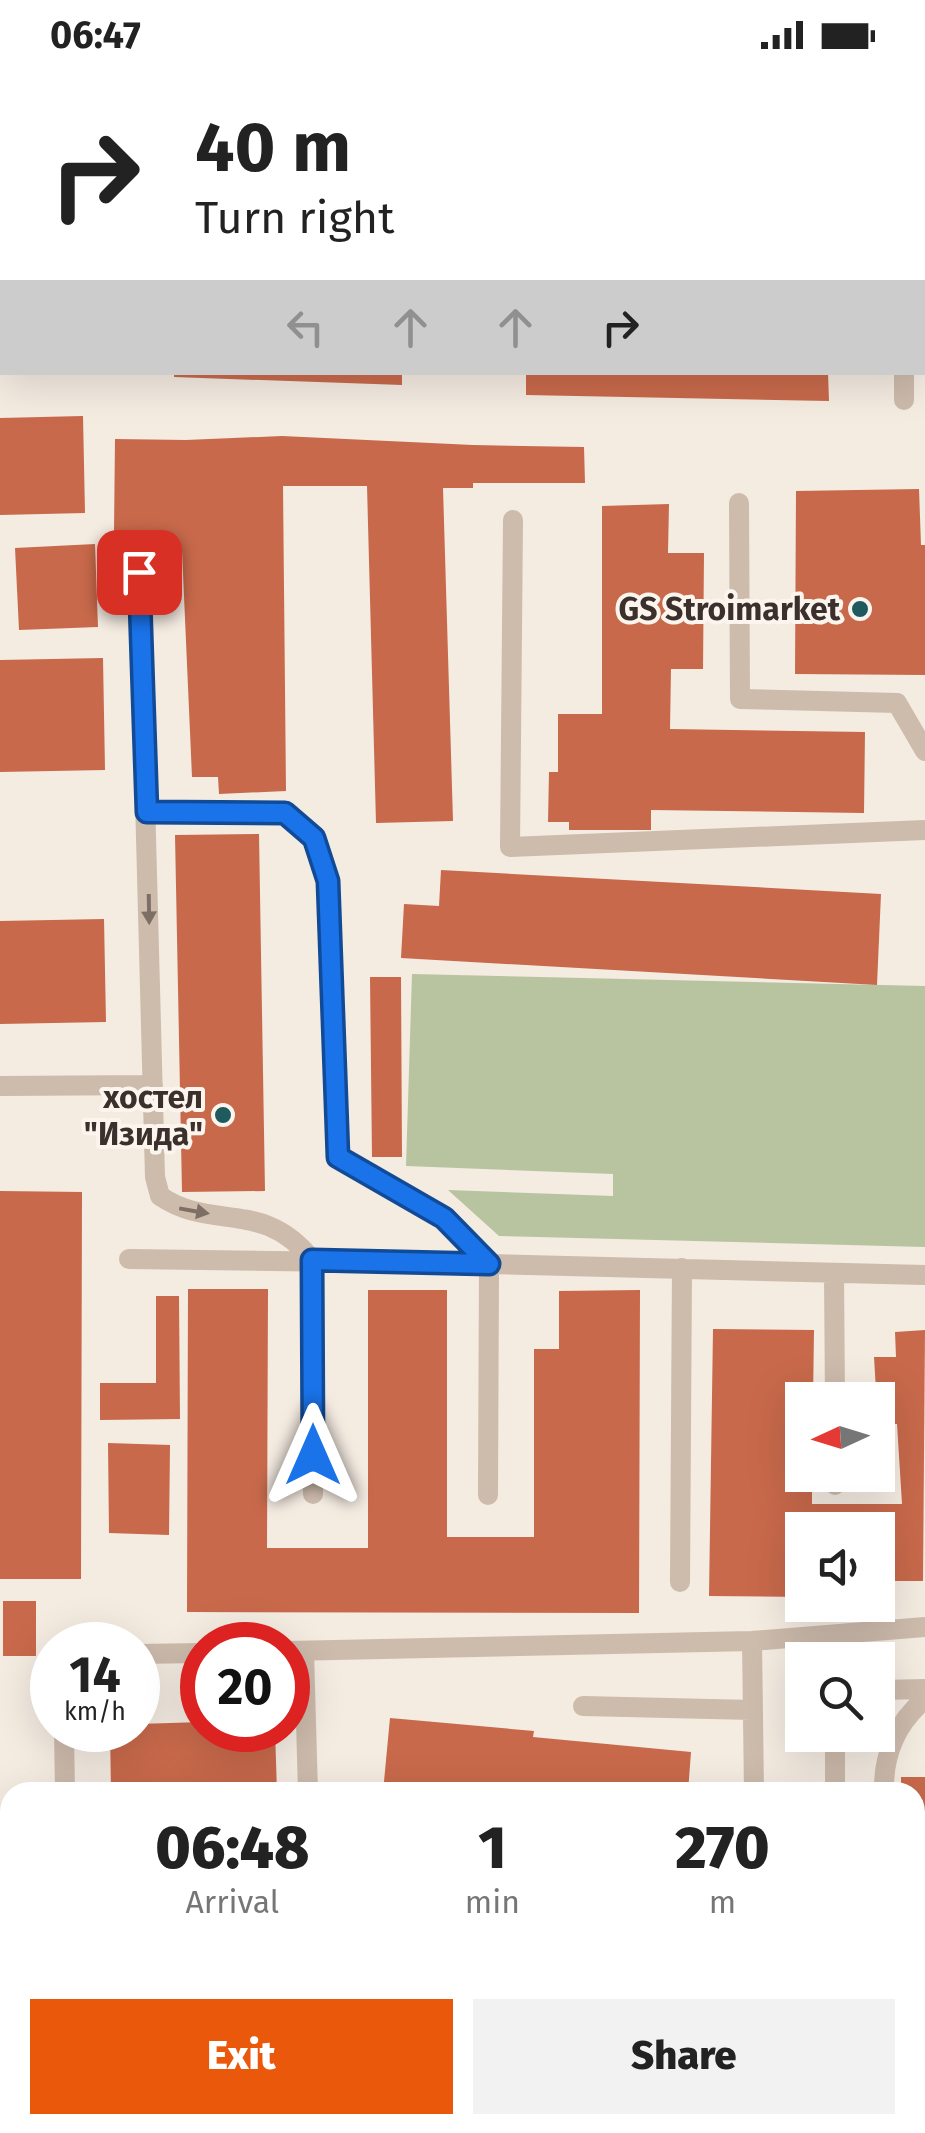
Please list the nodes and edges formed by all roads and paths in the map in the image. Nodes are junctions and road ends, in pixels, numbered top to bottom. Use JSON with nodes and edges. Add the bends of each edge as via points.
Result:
{"nodes":[{"id":1,"x":904,"y":375,"type":"edge"},
{"id":2,"x":904,"y":400,"type":"dead end"},
{"id":3,"x":739,"y":503,"type":"dead end"},
{"id":4,"x":512,"y":520,"type":"dead end"},
{"id":5,"x":139,"y":572,"type":"dead end"},
{"id":6,"x":925,"y":752,"type":"edge"},
{"id":7,"x":147,"y":812,"type":"junction"},
{"id":8,"x":925,"y":830,"type":"edge"},
{"id":9,"x":153,"y":1085,"type":"junction"},
{"id":10,"x":0,"y":1086,"type":"edge"},
{"id":11,"x":129,"y":1259,"type":"dead end"},
{"id":12,"x":312,"y":1260,"type":"junction"},
{"id":13,"x":489,"y":1264,"type":"junction"},
{"id":14,"x":682,"y":1268,"type":"junction"},
{"id":15,"x":834,"y":1273,"type":"junction"},
{"id":16,"x":925,"y":1275,"type":"edge"},
{"id":17,"x":834,"y":1382,"type":"edge"},
{"id":18,"x":313,"y":1494,"type":"dead end"},
{"id":19,"x":488,"y":1494,"type":"dead end"},
{"id":20,"x":680,"y":1582,"type":"dead end"},
{"id":21,"x":925,"y":1627,"type":"edge"},
{"id":22,"x":752,"y":1641,"type":"junction"},
{"id":23,"x":310,"y":1651,"type":"edge"},
{"id":24,"x":925,"y":1688,"type":"edge"},
{"id":25,"x":895,"y":1689,"type":"edge"},
{"id":26,"x":925,"y":1699,"type":"edge"},
{"id":27,"x":583,"y":1706,"type":"dead end"},
{"id":28,"x":753,"y":1710,"type":"junction"},
{"id":29,"x":64,"y":1752,"type":"edge"},
{"id":30,"x":305,"y":1752,"type":"edge"},
{"id":31,"x":835,"y":1752,"type":"edge"},
{"id":32,"x":64,"y":1782,"type":"edge"},
{"id":33,"x":307,"y":1782,"type":"edge"},
{"id":34,"x":754,"y":1782,"type":"edge"},
{"id":35,"x":835,"y":1782,"type":"edge"},
{"id":36,"x":884,"y":1782,"type":"edge"}],
"edges":[{"from":1,"to":2,"type":"lane"},
{"from":3,"to":6,"type":"lane","via":[[740,699],[897,703]]},
{"from":4,"to":8,"type":"lane","via":[[510,846]]},
{"from":5,"to":7,"type":"lane"},
{"from":7,"to":9,"type":"lane","one_way":true},
{"from":7,"to":13,"type":"lane","via":[[285,813],[314,838],[328,881],[338,1157],[444,1218]]},
{"from":9,"to":10,"type":"lane"},
{"from":9,"to":12,"type":"lane","one_way":true,"via":[[160,1196],[179,1209],[255,1220],[294,1238]]},
{"from":11,"to":12,"type":"lane"},
{"from":12,"to":13,"type":"lane"},
{"from":12,"to":18,"type":"lane"},
{"from":13,"to":14,"type":"lane"},
{"from":13,"to":19,"type":"lane"},
{"from":14,"to":15,"type":"lane"},
{"from":14,"to":20,"type":"lane"},
{"from":15,"to":16,"type":"lane"},
{"from":15,"to":17,"type":"lane"},
{"from":21,"to":22,"type":"lane"},
{"from":22,"to":23,"type":"lane"},
{"from":22,"to":28,"type":"lane"},
{"from":24,"to":25,"type":"lane"},
{"from":26,"to":36,"type":"lane","via":[[892,1741]]},
{"from":27,"to":28,"type":"lane"},
{"from":28,"to":34,"type":"lane"},
{"from":29,"to":32,"type":"lane"},
{"from":30,"to":33,"type":"lane"},
{"from":31,"to":35,"type":"lane"}]}
